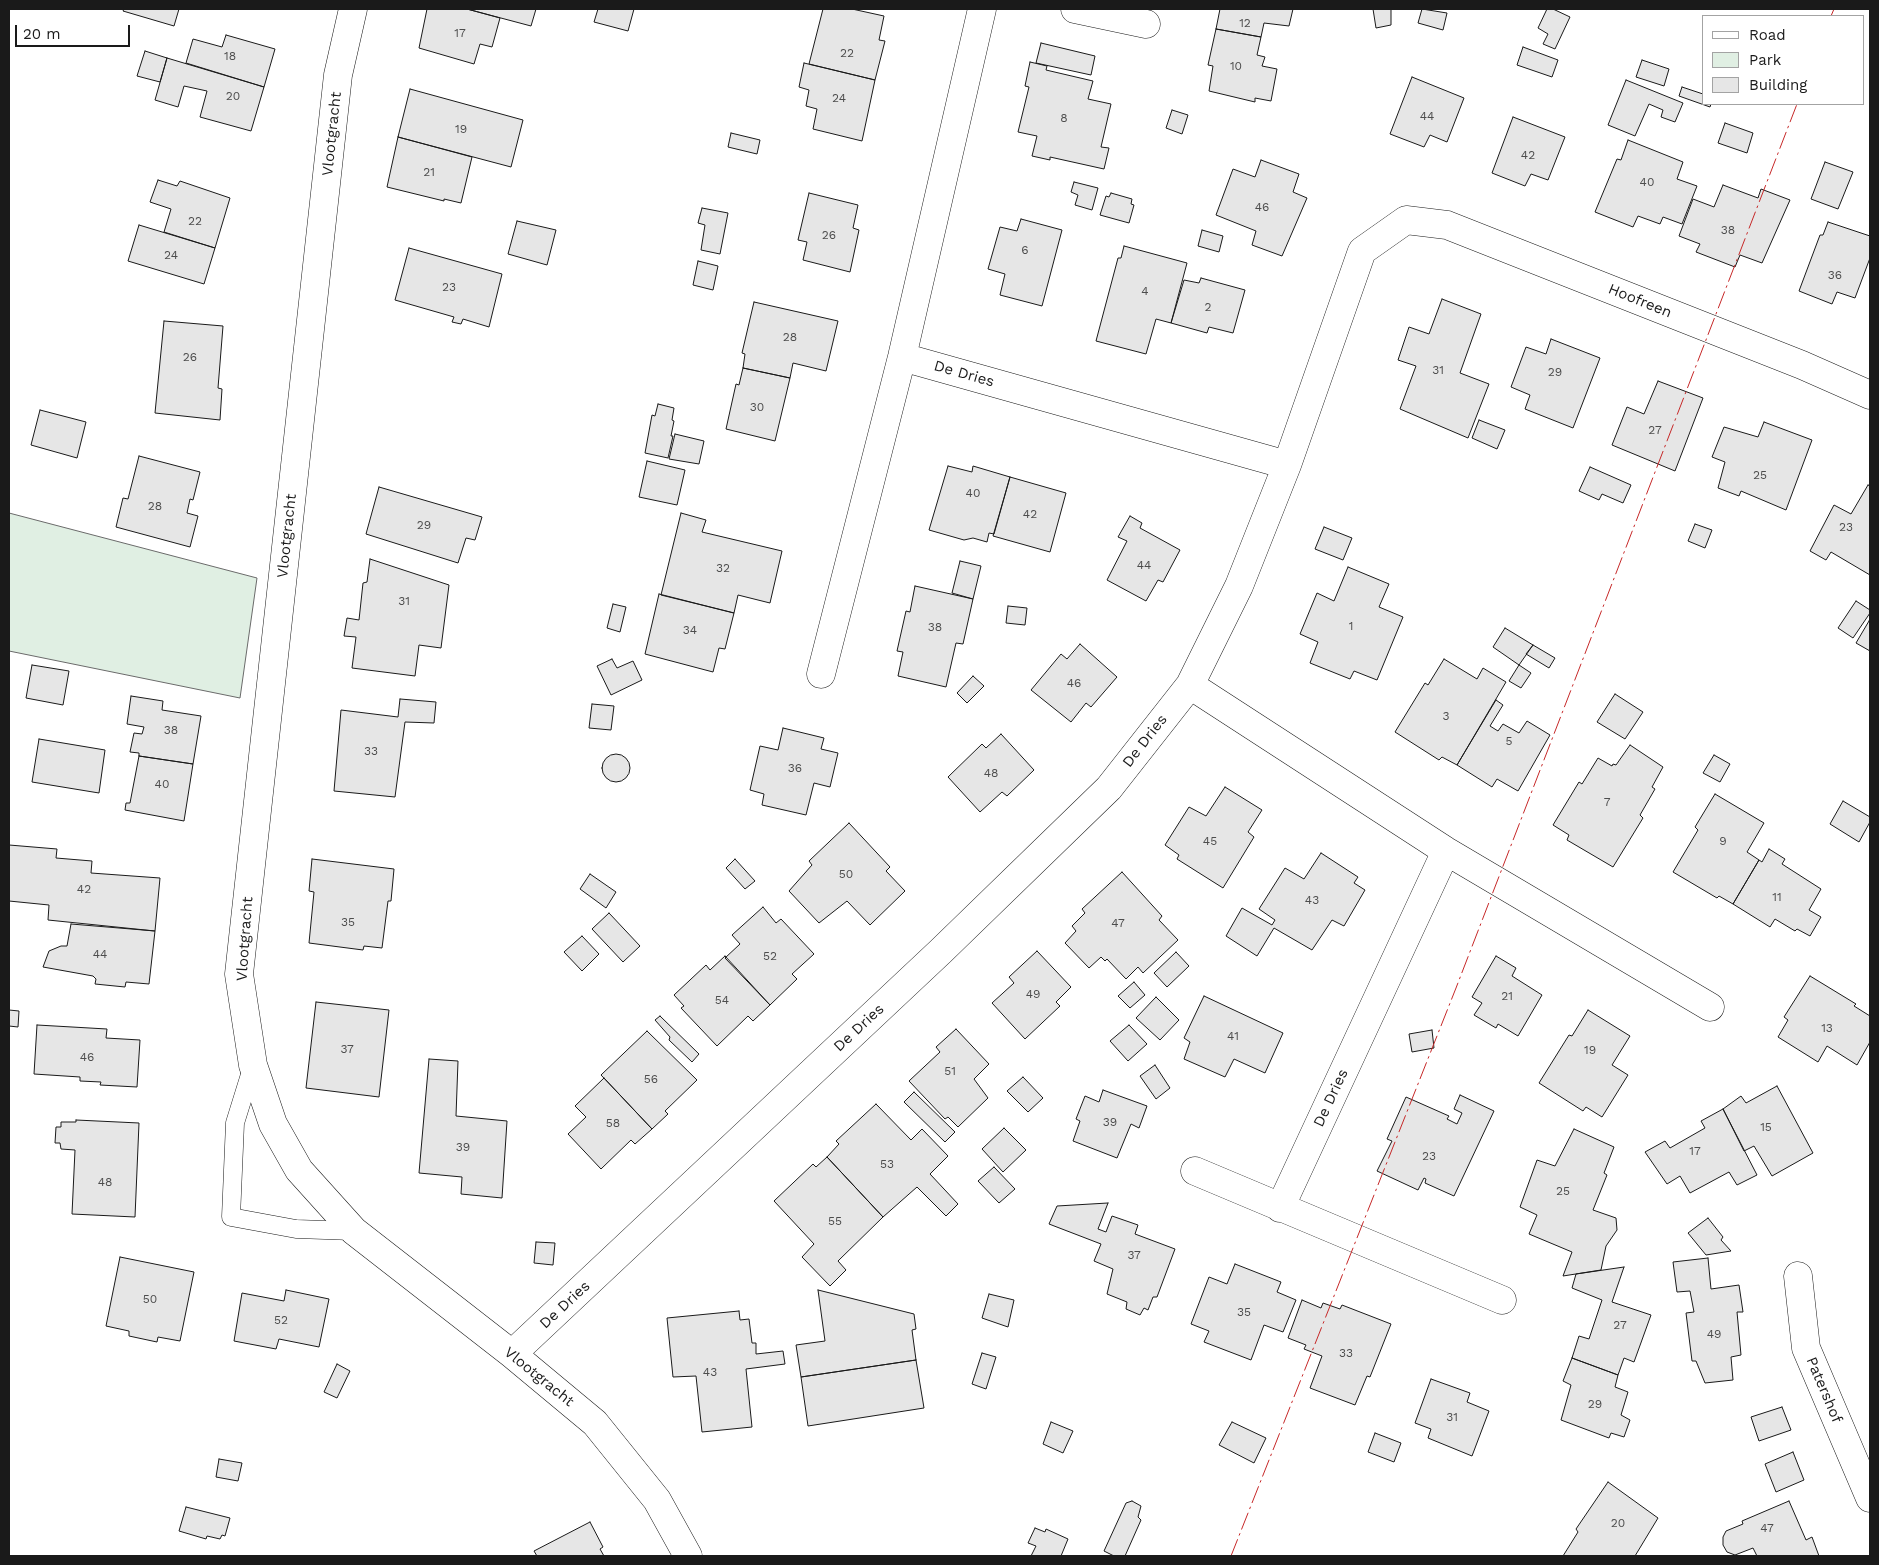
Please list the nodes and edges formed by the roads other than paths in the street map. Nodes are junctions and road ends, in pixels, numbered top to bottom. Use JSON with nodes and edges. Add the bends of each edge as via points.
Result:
{"nodes":[{"id":1,"x":353,"y":9,"type":"edge"},
{"id":2,"x":982,"y":9,"type":"edge"},
{"id":3,"x":1075,"y":9,"type":"edge"},
{"id":4,"x":1146,"y":24,"type":"dead end"},
{"id":5,"x":1406,"y":220,"type":"joint"},
{"id":6,"x":902,"y":357,"type":"junction"},
{"id":7,"x":1870,"y":395,"type":"edge"},
{"id":8,"x":1287,"y":465,"type":"junction"},
{"id":9,"x":821,"y":674,"type":"dead end"},
{"id":10,"x":1190,"y":685,"type":"junction"},
{"id":11,"x":1446,"y":851,"type":"junction"},
{"id":12,"x":1710,"y":1007,"type":"dead end"},
{"id":13,"x":253,"y":1065,"type":"junction"},
{"id":14,"x":1195,"y":1171,"type":"dead end"},
{"id":15,"x":1280,"y":1208,"type":"junction"},
{"id":16,"x":354,"y":1231,"type":"junction"},
{"id":17,"x":1798,"y":1276,"type":"dead end"},
{"id":18,"x":1502,"y":1300,"type":"dead end"},
{"id":19,"x":512,"y":1354,"type":"junction"},
{"id":20,"x":1870,"y":1498,"type":"edge"},
{"id":21,"x":688,"y":1556,"type":"edge"}],
"edges":[{"from":1,"to":13,"type":"street","name":"Vlootgracht","via":[[338,75],[239,974]]},
{"from":2,"to":6,"type":"street"},
{"from":3,"to":4,"type":"street"},
{"from":5,"to":7,"type":"street","name":"Hoofreen","via":[[1447,225]]},
{"from":5,"to":8,"type":"street","name":"De Dries","via":[[1362,251]]},
{"from":6,"to":8,"type":"street","name":"De Dries"},
{"from":6,"to":9,"type":"street"},
{"from":8,"to":10,"type":"street","name":"De Dries","via":[[1239,586]]},
{"from":10,"to":11,"type":"street"},
{"from":10,"to":19,"type":"street","name":"De Dries","via":[[1109,788],[941,951]]},
{"from":11,"to":12,"type":"street"},
{"from":11,"to":15,"type":"street","name":"De Dries"},
{"from":13,"to":16,"type":"street","name":"Vlootgracht","via":[[273,1124],[299,1170]]},
{"from":13,"to":16,"type":"lane","name":"Vlootgracht","via":[[235,1123],[232,1217],[296,1229]]},
{"from":14,"to":15,"type":"street"},
{"from":15,"to":18,"type":"street"},
{"from":16,"to":19,"type":"street","name":"Vlootgracht"},
{"from":17,"to":20,"type":"street","name":"Patershof","via":[[1806,1348]]},
{"from":19,"to":21,"type":"street","name":"Vlootgracht","via":[[595,1423],[657,1500]]}]}
